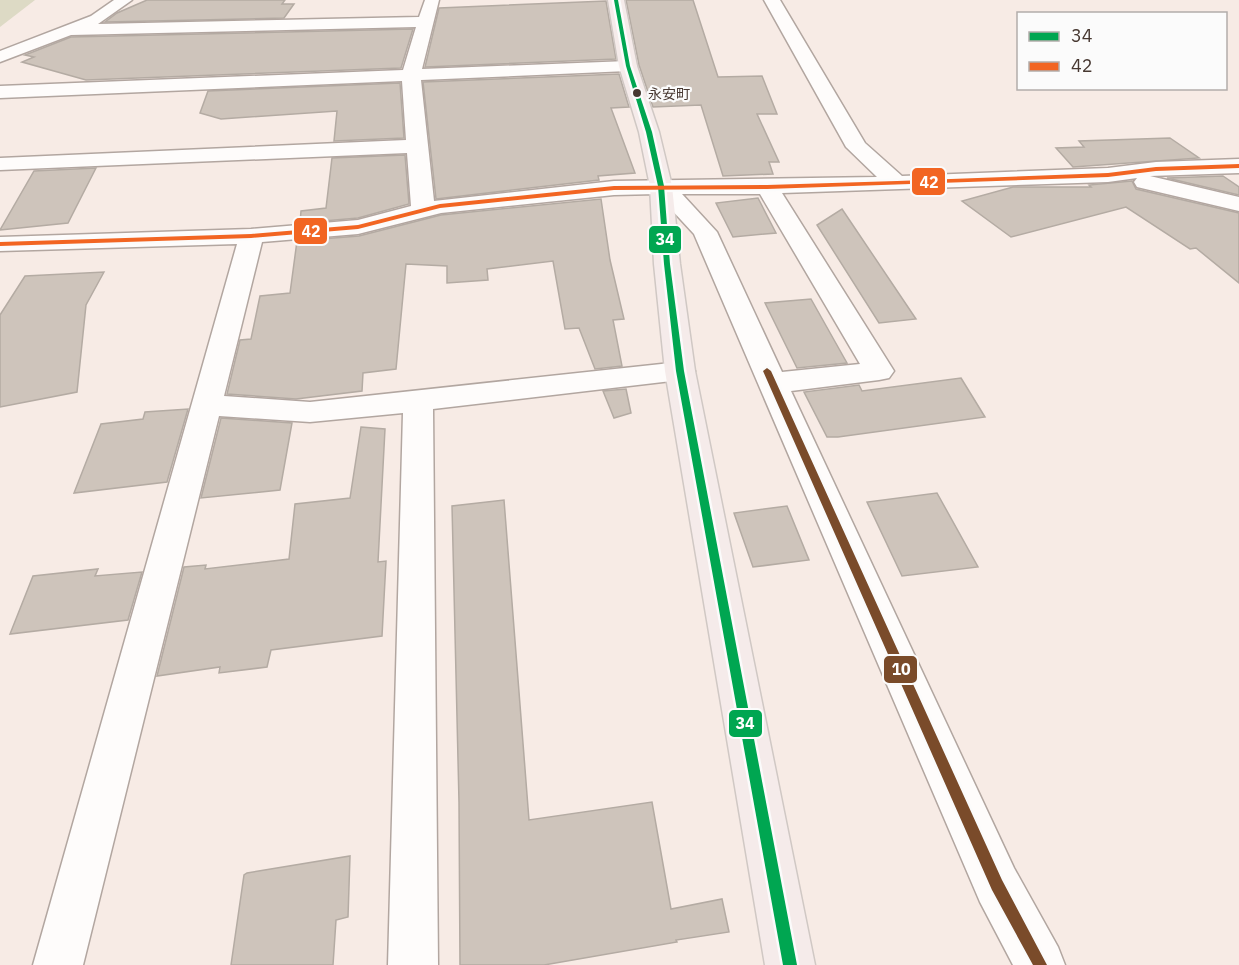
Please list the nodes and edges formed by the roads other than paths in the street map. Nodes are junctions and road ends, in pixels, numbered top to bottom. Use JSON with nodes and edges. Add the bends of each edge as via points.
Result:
{"nodes":[{"id":1,"x":124,"y":0,"type":"edge"},
{"id":2,"x":432,"y":0,"type":"edge"},
{"id":3,"x":616,"y":0,"type":"edge"},
{"id":4,"x":772,"y":0,"type":"edge"},
{"id":5,"x":427,"y":22,"type":"junction"},
{"id":6,"x":68,"y":30,"type":"junction"},
{"id":7,"x":0,"y":57,"type":"edge"},
{"id":8,"x":628,"y":66,"type":"junction"},
{"id":9,"x":411,"y":75,"type":"junction"},
{"id":10,"x":0,"y":91,"type":"edge"},
{"id":11,"x":417,"y":146,"type":"junction"},
{"id":12,"x":0,"y":164,"type":"edge"},
{"id":13,"x":1239,"y":166,"type":"edge"},
{"id":14,"x":1108,"y":175,"type":"junction"},
{"id":15,"x":897,"y":183,"type":"junction"},
{"id":16,"x":661,"y":186,"type":"junction"},
{"id":17,"x":767,"y":187,"type":"junction"},
{"id":18,"x":1239,"y":204,"type":"edge"},
{"id":19,"x":423,"y":211,"type":"junction"},
{"id":20,"x":251,"y":236,"type":"junction"},
{"id":21,"x":0,"y":244,"type":"edge"},
{"id":22,"x":680,"y":371,"type":"junction"},
{"id":23,"x":772,"y":383,"type":"junction"},
{"id":24,"x":418,"y":401,"type":"junction"},
{"id":25,"x":206,"y":405,"type":"junction"},
{"id":26,"x":58,"y":965,"type":"edge"},
{"id":27,"x":413,"y":965,"type":"edge"},
{"id":28,"x":790,"y":965,"type":"edge"},
{"id":29,"x":1040,"y":965,"type":"edge"}],
"edges":[{"from":1,"to":6,"type":"street","via":[[97,19]]},
{"from":2,"to":5,"type":"street"},
{"from":3,"to":8,"type":"main road"},
{"from":4,"to":15,"type":"street","via":[[857,147]]},
{"from":5,"to":6,"type":"street"},
{"from":5,"to":9,"type":"street"},
{"from":6,"to":7,"type":"street"},
{"from":8,"to":9,"type":"street"},
{"from":8,"to":16,"type":"main road"},
{"from":9,"to":10,"type":"street"},
{"from":9,"to":11,"type":"street"},
{"from":11,"to":12,"type":"street"},
{"from":11,"to":19,"type":"street"},
{"from":13,"to":14,"type":"street"},
{"from":14,"to":15,"type":"street"},
{"from":14,"to":18,"type":"street"},
{"from":15,"to":17,"type":"street"},
{"from":16,"to":17,"type":"street"},
{"from":16,"to":19,"type":"street","via":[[579,191]]},
{"from":16,"to":22,"type":"main road"},
{"from":16,"to":23,"type":"street","via":[[705,232]]},
{"from":17,"to":23,"type":"street","via":[[879,371]]},
{"from":19,"to":20,"type":"street","via":[[358,227]]},
{"from":20,"to":21,"type":"street"},
{"from":20,"to":25,"type":"street"},
{"from":22,"to":24,"type":"street"},
{"from":22,"to":28,"type":"main road"},
{"from":23,"to":29,"type":"street","via":[[997,885]]},
{"from":24,"to":25,"type":"street","via":[[310,412]]},
{"from":24,"to":27,"type":"street"},
{"from":25,"to":26,"type":"street"}]}
